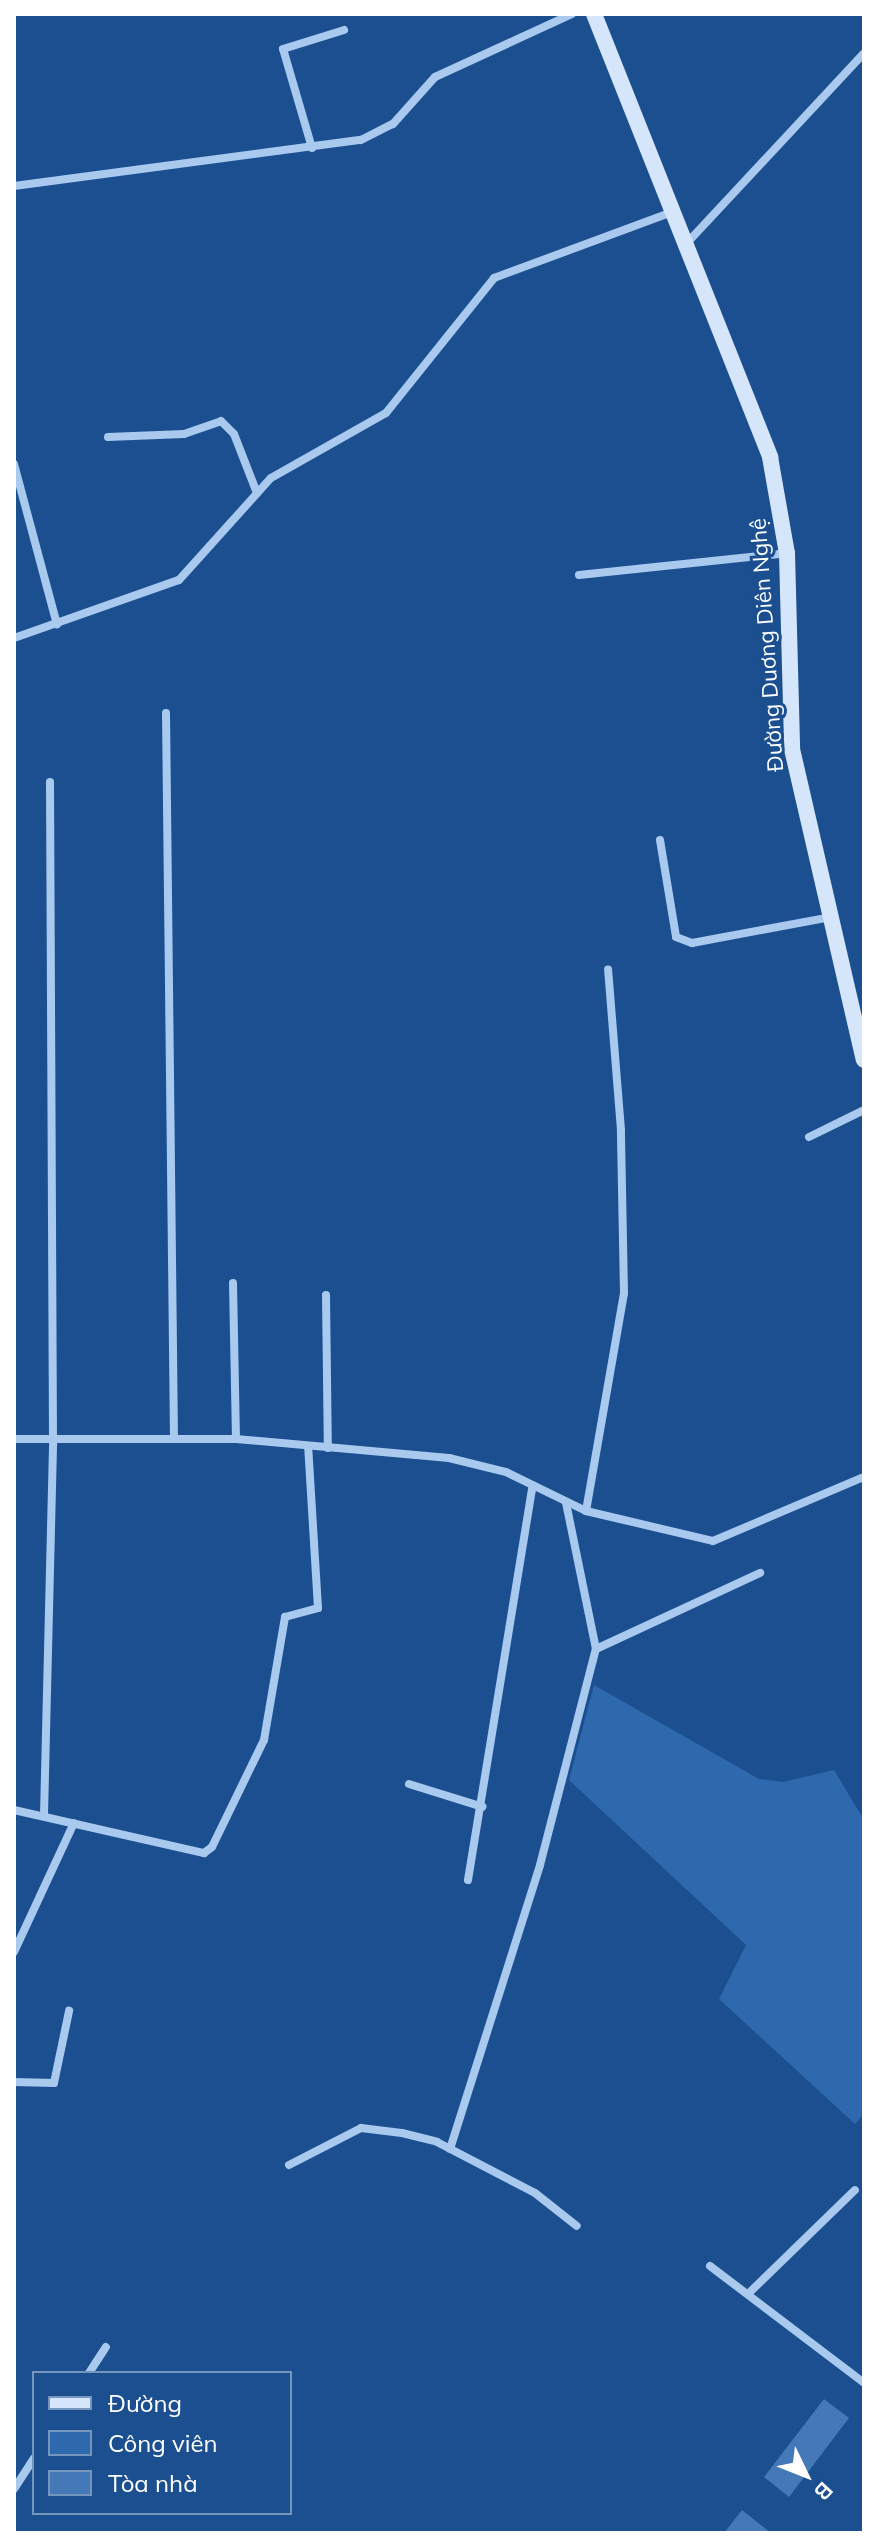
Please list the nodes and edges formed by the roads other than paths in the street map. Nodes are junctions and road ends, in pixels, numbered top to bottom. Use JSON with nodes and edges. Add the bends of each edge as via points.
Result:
{"nodes":[{"id":1,"x":572,"y":14,"type":"edge"},
{"id":2,"x":594,"y":14,"type":"edge"},
{"id":3,"x":344,"y":30,"type":"dead end"},
{"id":4,"x":864,"y":53,"type":"edge"},
{"id":5,"x":312,"y":148,"type":"junction"},
{"id":6,"x":14,"y":186,"type":"edge"},
{"id":7,"x":673,"y":212,"type":"junction"},
{"id":8,"x":687,"y":244,"type":"junction"},
{"id":9,"x":108,"y":437,"type":"dead end"},
{"id":10,"x":14,"y":464,"type":"edge"},
{"id":11,"x":257,"y":493,"type":"junction"},
{"id":12,"x":787,"y":553,"type":"junction"},
{"id":13,"x":579,"y":575,"type":"dead end"},
{"id":14,"x":57,"y":624,"type":"junction"},
{"id":15,"x":14,"y":638,"type":"edge"},
{"id":16,"x":166,"y":713,"type":"dead end"},
{"id":17,"x":50,"y":782,"type":"dead end"},
{"id":18,"x":660,"y":840,"type":"dead end"},
{"id":19,"x":831,"y":917,"type":"junction"},
{"id":20,"x":608,"y":970,"type":"dead end"},
{"id":21,"x":864,"y":1060,"type":"edge"},
{"id":22,"x":864,"y":1110,"type":"edge"},
{"id":23,"x":809,"y":1137,"type":"dead end"},
{"id":24,"x":233,"y":1283,"type":"dead end"},
{"id":25,"x":326,"y":1295,"type":"dead end"},
{"id":26,"x":14,"y":1439,"type":"edge"},
{"id":27,"x":174,"y":1439,"type":"junction"},
{"id":28,"x":236,"y":1439,"type":"junction"},
{"id":29,"x":53,"y":1441,"type":"junction"},
{"id":30,"x":308,"y":1446,"type":"junction"},
{"id":31,"x":328,"y":1448,"type":"junction"},
{"id":32,"x":864,"y":1477,"type":"edge"},
{"id":33,"x":533,"y":1485,"type":"junction"},
{"id":34,"x":566,"y":1503,"type":"junction"},
{"id":35,"x":586,"y":1511,"type":"junction"},
{"id":36,"x":760,"y":1573,"type":"dead end"},
{"id":37,"x":596,"y":1649,"type":"junction"},
{"id":38,"x":409,"y":1784,"type":"dead end"},
{"id":39,"x":483,"y":1807,"type":"junction"},
{"id":40,"x":14,"y":1810,"type":"edge"},
{"id":41,"x":44,"y":1815,"type":"junction"},
{"id":42,"x":74,"y":1823,"type":"junction"},
{"id":43,"x":468,"y":1880,"type":"dead end"},
{"id":44,"x":14,"y":1952,"type":"edge"},
{"id":45,"x":69,"y":2011,"type":"dead end"},
{"id":46,"x":14,"y":2082,"type":"edge"},
{"id":47,"x":450,"y":2149,"type":"junction"},
{"id":48,"x":289,"y":2165,"type":"dead end"},
{"id":49,"x":855,"y":2190,"type":"dead end"},
{"id":50,"x":577,"y":2226,"type":"dead end"},
{"id":51,"x":710,"y":2266,"type":"dead end"},
{"id":52,"x":748,"y":2294,"type":"junction"},
{"id":53,"x":106,"y":2347,"type":"dead end"},
{"id":54,"x":90,"y":2371,"type":"edge"},
{"id":55,"x":864,"y":2383,"type":"edge"},
{"id":56,"x":32,"y":2461,"type":"edge"},
{"id":57,"x":14,"y":2489,"type":"edge"}],
"edges":[{"from":1,"to":5,"type":"street","via":[[435,77],[393,124],[361,140]]},
{"from":2,"to":7,"type":"street","name":"Đường Duơng Diên Nghệ"},
{"from":3,"to":5,"type":"street","via":[[283,49]]},
{"from":4,"to":8,"type":"street"},
{"from":5,"to":6,"type":"street"},
{"from":7,"to":8,"type":"street","name":"Đường Duơng Diên Nghệ"},
{"from":7,"to":11,"type":"street","via":[[494,278],[386,413],[271,478]]},
{"from":8,"to":12,"type":"street","name":"Đường Duơng Diên Nghệ","via":[[770,457]]},
{"from":9,"to":11,"type":"street","via":[[184,434],[221,421],[234,434]]},
{"from":10,"to":14,"type":"street"},
{"from":11,"to":14,"type":"street","via":[[179,580]]},
{"from":12,"to":13,"type":"street"},
{"from":12,"to":19,"type":"street","name":"Đường Duơng Diên Nghệ","via":[[792,749]]},
{"from":14,"to":15,"type":"street"},
{"from":16,"to":27,"type":"street"},
{"from":17,"to":29,"type":"street"},
{"from":18,"to":19,"type":"street","via":[[676,937],[692,943]]},
{"from":19,"to":21,"type":"street","name":"Đường Duơng Diên Nghệ"},
{"from":20,"to":35,"type":"street","via":[[621,1130],[624,1293]]},
{"from":22,"to":23,"type":"street"},
{"from":24,"to":28,"type":"street"},
{"from":25,"to":31,"type":"street"},
{"from":26,"to":29,"type":"street"},
{"from":27,"to":28,"type":"street"},
{"from":27,"to":29,"type":"street"},
{"from":28,"to":30,"type":"street"},
{"from":29,"to":41,"type":"street"},
{"from":30,"to":31,"type":"street"},
{"from":30,"to":42,"type":"street","via":[[318,1608],[285,1617],[264,1740],[212,1847],[204,1853]]},
{"from":31,"to":33,"type":"street","via":[[473,1462]]},
{"from":32,"to":35,"type":"street","via":[[713,1541]]},
{"from":33,"to":34,"type":"street"},
{"from":33,"to":39,"type":"street"},
{"from":34,"to":35,"type":"street"},
{"from":34,"to":37,"type":"street"},
{"from":36,"to":37,"type":"street"},
{"from":37,"to":47,"type":"street","via":[[540,1865]]},
{"from":38,"to":39,"type":"street"},
{"from":39,"to":43,"type":"street"},
{"from":40,"to":41,"type":"street"},
{"from":41,"to":42,"type":"street"},
{"from":42,"to":44,"type":"street"},
{"from":45,"to":46,"type":"street","via":[[54,2083]]},
{"from":47,"to":48,"type":"street","via":[[361,2128]]},
{"from":47,"to":50,"type":"street","via":[[535,2193]]},
{"from":49,"to":52,"type":"street"},
{"from":51,"to":52,"type":"street"},
{"from":52,"to":55,"type":"street"},
{"from":53,"to":54,"type":"street"},
{"from":56,"to":57,"type":"street"}]}
